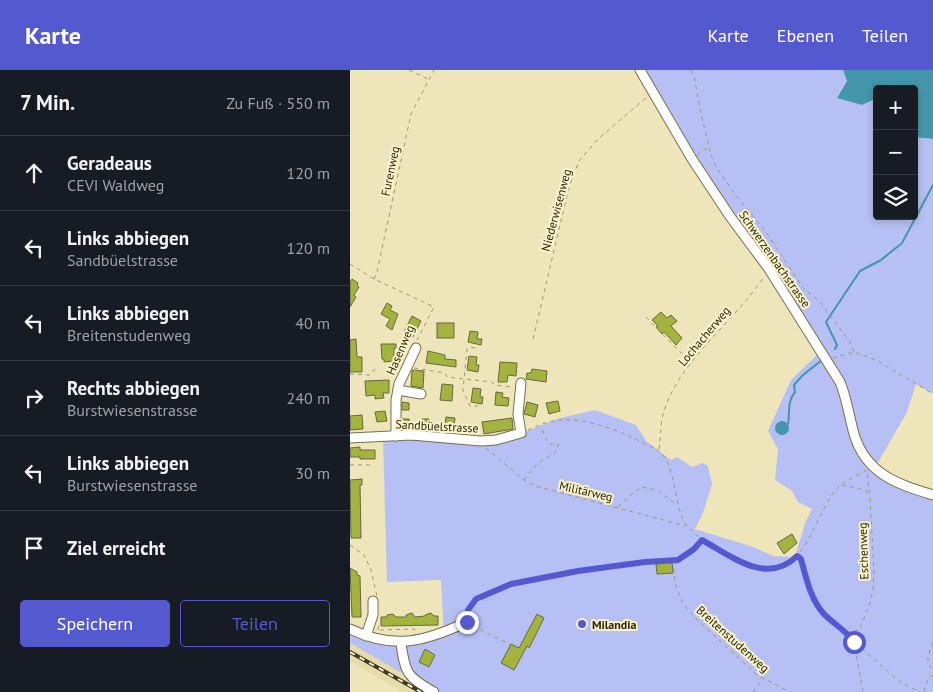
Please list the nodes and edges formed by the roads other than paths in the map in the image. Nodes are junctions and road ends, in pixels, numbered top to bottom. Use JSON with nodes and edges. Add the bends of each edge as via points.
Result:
{"nodes":[{"id":1,"x":640,"y":70,"type":"edge"},
{"id":2,"x":416,"y":348,"type":"road end"},
{"id":3,"x":521,"y":385,"type":"road end"},
{"id":4,"x":398,"y":390,"type":"junction"},
{"id":5,"x":421,"y":394,"type":"dead end"},
{"id":6,"x":396,"y":436,"type":"junction"},
{"id":7,"x":350,"y":438,"type":"edge"},
{"id":8,"x":933,"y":495,"type":"edge"},
{"id":9,"x":375,"y":600,"type":"road end"},
{"id":10,"x":467,"y":622,"type":"road end"},
{"id":11,"x":350,"y":629,"type":"edge"},
{"id":12,"x":368,"y":636,"type":"junction"},
{"id":13,"x":401,"y":643,"type":"junction"},
{"id":14,"x":434,"y":692,"type":"edge"}],
"edges":[{"from":1,"to":8,"type":"street","name":"Schwerzenbachstrasse","via":[[692,159],[770,269],[827,360],[845,394],[857,444],[871,468],[894,482]]},
{"from":2,"to":4,"type":"street","name":"Hasenweg"},
{"from":3,"to":6,"type":"street","name":"Sandbüelstrasse","via":[[518,414],[522,433],[481,441]]},
{"from":4,"to":5,"type":"street"},
{"from":4,"to":6,"type":"street","name":"Hasenweg"},
{"from":6,"to":7,"type":"street","name":"Sandbüelstrasse"},
{"from":9,"to":12,"type":"street"},
{"from":10,"to":13,"type":"street","via":[[426,638]]},
{"from":11,"to":12,"type":"street"},
{"from":12,"to":13,"type":"street"},
{"from":13,"to":14,"type":"street","via":[[407,672]]}]}
